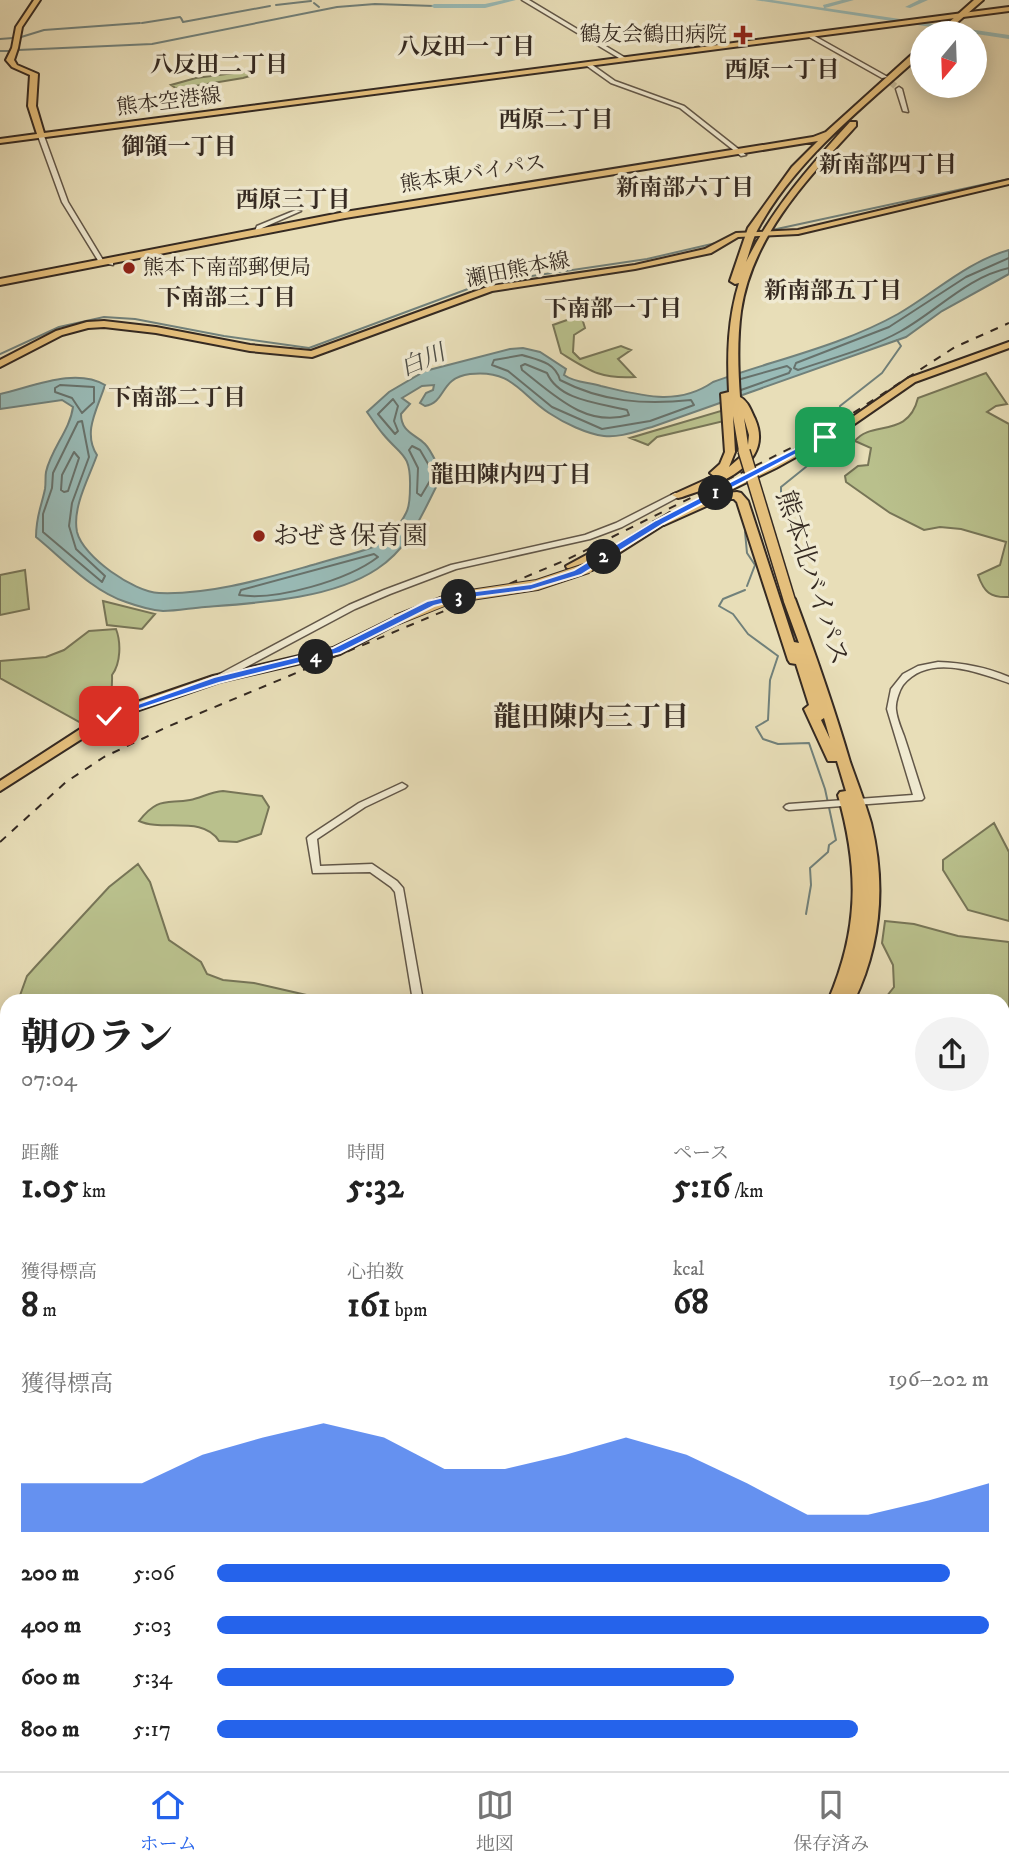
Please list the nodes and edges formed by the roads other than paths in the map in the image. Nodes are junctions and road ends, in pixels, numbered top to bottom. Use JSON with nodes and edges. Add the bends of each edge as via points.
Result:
{"nodes":[{"id":1,"x":37,"y":0,"type":"edge"},
{"id":2,"x":525,"y":0,"type":"edge"},
{"id":3,"x":979,"y":0,"type":"edge"},
{"id":4,"x":988,"y":0,"type":"edge"},
{"id":5,"x":1009,"y":9,"type":"edge"},
{"id":6,"x":966,"y":15,"type":"junction"},
{"id":7,"x":959,"y":21,"type":"edge"},
{"id":8,"x":811,"y":36,"type":"junction"},
{"id":9,"x":626,"y":60,"type":"junction"},
{"id":10,"x":910,"y":61,"type":"edge"},
{"id":11,"x":589,"y":65,"type":"junction"},
{"id":12,"x":910,"y":72,"type":"edge"},
{"id":13,"x":884,"y":77,"type":"tunnel mouth"},
{"id":14,"x":899,"y":89,"type":"tunnel mouth"},
{"id":15,"x":906,"y":111,"type":"dead end"},
{"id":16,"x":41,"y":136,"type":"junction"},
{"id":17,"x":0,"y":141,"type":"edge"},
{"id":18,"x":824,"y":142,"type":"junction"},
{"id":19,"x":800,"y":143,"type":"junction"},
{"id":20,"x":740,"y":154,"type":"junction"},
{"id":21,"x":806,"y":156,"type":"junction"},
{"id":22,"x":1009,"y":182,"type":"edge"},
{"id":23,"x":298,"y":211,"type":"dead end"},
{"id":24,"x":258,"y":231,"type":"junction"},
{"id":25,"x":749,"y":234,"type":"junction"},
{"id":26,"x":764,"y":235,"type":"junction"},
{"id":27,"x":106,"y":262,"type":"junction"},
{"id":28,"x":0,"y":284,"type":"edge"},
{"id":29,"x":729,"y":335,"type":"junction"},
{"id":30,"x":1009,"y":345,"type":"edge"},
{"id":31,"x":0,"y":364,"type":"edge"},
{"id":32,"x":732,"y":379,"type":"junction"},
{"id":33,"x":732,"y":422,"type":"junction"},
{"id":34,"x":755,"y":474,"type":"junction"},
{"id":35,"x":678,"y":495,"type":"junction"},
{"id":36,"x":660,"y":522,"type":"junction"},
{"id":37,"x":629,"y":540,"type":"junction"},
{"id":38,"x":571,"y":566,"type":"dead end"},
{"id":39,"x":785,"y":599,"type":"junction"},
{"id":40,"x":217,"y":680,"type":"junction"},
{"id":41,"x":1009,"y":680,"type":"edge"},
{"id":42,"x":818,"y":681,"type":"junction"},
{"id":43,"x":833,"y":758,"type":"junction"},
{"id":44,"x":402,"y":786,"type":"dead end"},
{"id":45,"x":0,"y":787,"type":"edge"},
{"id":46,"x":852,"y":802,"type":"junction"},
{"id":47,"x":789,"y":807,"type":"dead end"},
{"id":48,"x":417,"y":994,"type":"edge"},
{"id":49,"x":838,"y":994,"type":"edge"},
{"id":50,"x":851,"y":994,"type":"edge"}],
"edges":[{"from":1,"to":16,"type":"main road","via":[[19,27],[10,60],[34,74],[32,106]]},
{"from":2,"to":9,"type":"street"},
{"from":3,"to":6,"type":"highway"},
{"from":4,"to":6,"type":"highway"},
{"from":5,"to":6,"type":"main road","name":"熊本空港線"},
{"from":6,"to":7,"type":"highway"},
{"from":6,"to":8,"type":"main road","name":"熊本空港線"},
{"from":8,"to":9,"type":"main road","name":"熊本空港線"},
{"from":8,"to":13,"type":"street"},
{"from":9,"to":11,"type":"main road","name":"熊本空港線"},
{"from":10,"to":18,"type":"highway"},
{"from":11,"to":16,"type":"main road","name":"熊本空港線"},
{"from":11,"to":20,"type":"street","via":[[613,82],[682,107]]},
{"from":12,"to":18,"type":"highway","name":"熊本北バイパス","via":[[859,118]]},
{"from":14,"to":15,"type":"street"},
{"from":16,"to":17,"type":"main road","name":"熊本空港線"},
{"from":16,"to":27,"type":"street","via":[[65,202]]},
{"from":18,"to":19,"type":"highway","name":"熊本東バイパス"},
{"from":18,"to":21,"type":"highway","name":"熊本北バイパス"},
{"from":18,"to":26,"type":"highway","name":"熊本北バイパス","via":[[793,197]]},
{"from":19,"to":20,"type":"highway","name":"熊本東バイパス"},
{"from":19,"to":21,"type":"highway"},
{"from":20,"to":24,"type":"highway","name":"熊本東バイパス"},
{"from":20,"to":27,"type":"highway","name":"熊本東バイパス"},
{"from":21,"to":25,"type":"highway","name":"熊本北バイパス","via":[[768,196]]},
{"from":22,"to":26,"type":"main road","name":"瀬田熊本線","via":[[799,232]]},
{"from":23,"to":24,"type":"street"},
{"from":24,"to":27,"type":"highway","name":"熊本東バイパス"},
{"from":25,"to":26,"type":"main road","name":"瀬田熊本線"},
{"from":25,"to":29,"type":"highway","name":"熊本北バイパス","via":[[731,298]]},
{"from":25,"to":31,"type":"main road","name":"瀬田熊本線","via":[[732,236],[708,251],[648,265],[476,292],[312,354],[104,324],[59,333]]},
{"from":26,"to":29,"type":"highway","name":"熊本北バイパス","via":[[739,290]]},
{"from":27,"to":28,"type":"highway","name":"熊本東バイパス"},
{"from":29,"to":32,"type":"highway","name":"熊本北バイパス"},
{"from":29,"to":33,"type":"highway","name":"熊本北バイパス","via":[[726,393]]},
{"from":30,"to":34,"type":"main road","via":[[912,380],[847,425]]},
{"from":32,"to":33,"type":"highway","name":"熊本北バイパス"},
{"from":32,"to":35,"type":"highway","via":[[752,428],[754,448],[744,463]]},
{"from":33,"to":35,"type":"highway","via":[[725,465]]},
{"from":33,"to":39,"type":"highway","name":"熊本北バイパス"},
{"from":34,"to":36,"type":"main road"},
{"from":34,"to":42,"type":"highway"},
{"from":35,"to":40,"type":"street","via":[[587,537],[454,567],[387,592]]},
{"from":36,"to":37,"type":"main road"},
{"from":36,"to":43,"type":"highway","via":[[720,496],[737,495],[742,501],[816,725]]},
{"from":37,"to":38,"type":"main road"},
{"from":37,"to":40,"type":"main road","bridge":true,"via":[[587,568],[546,584],[439,601],[336,651]]},
{"from":39,"to":42,"type":"highway","name":"熊本北バイパス"},
{"from":39,"to":43,"type":"highway","name":"熊本北バイパス"},
{"from":40,"to":45,"type":"main road","via":[[99,720]]},
{"from":41,"to":46,"type":"street","via":[[960,664],[933,665],[906,678],[895,692],[891,709],[919,798]]},
{"from":42,"to":46,"type":"highway","name":"熊本北バイパス"},
{"from":43,"to":46,"type":"highway","name":"熊本北バイパス"},
{"from":44,"to":48,"type":"street","via":[[362,805],[312,838],[316,870],[372,868],[400,891]]},
{"from":46,"to":47,"type":"street"},
{"from":46,"to":49,"type":"highway","name":"熊本北バイパス","via":[[863,895],[856,947]]},
{"from":46,"to":50,"type":"highway","name":"熊本北バイパス","via":[[869,847],[873,902],[861,971]]}]}
